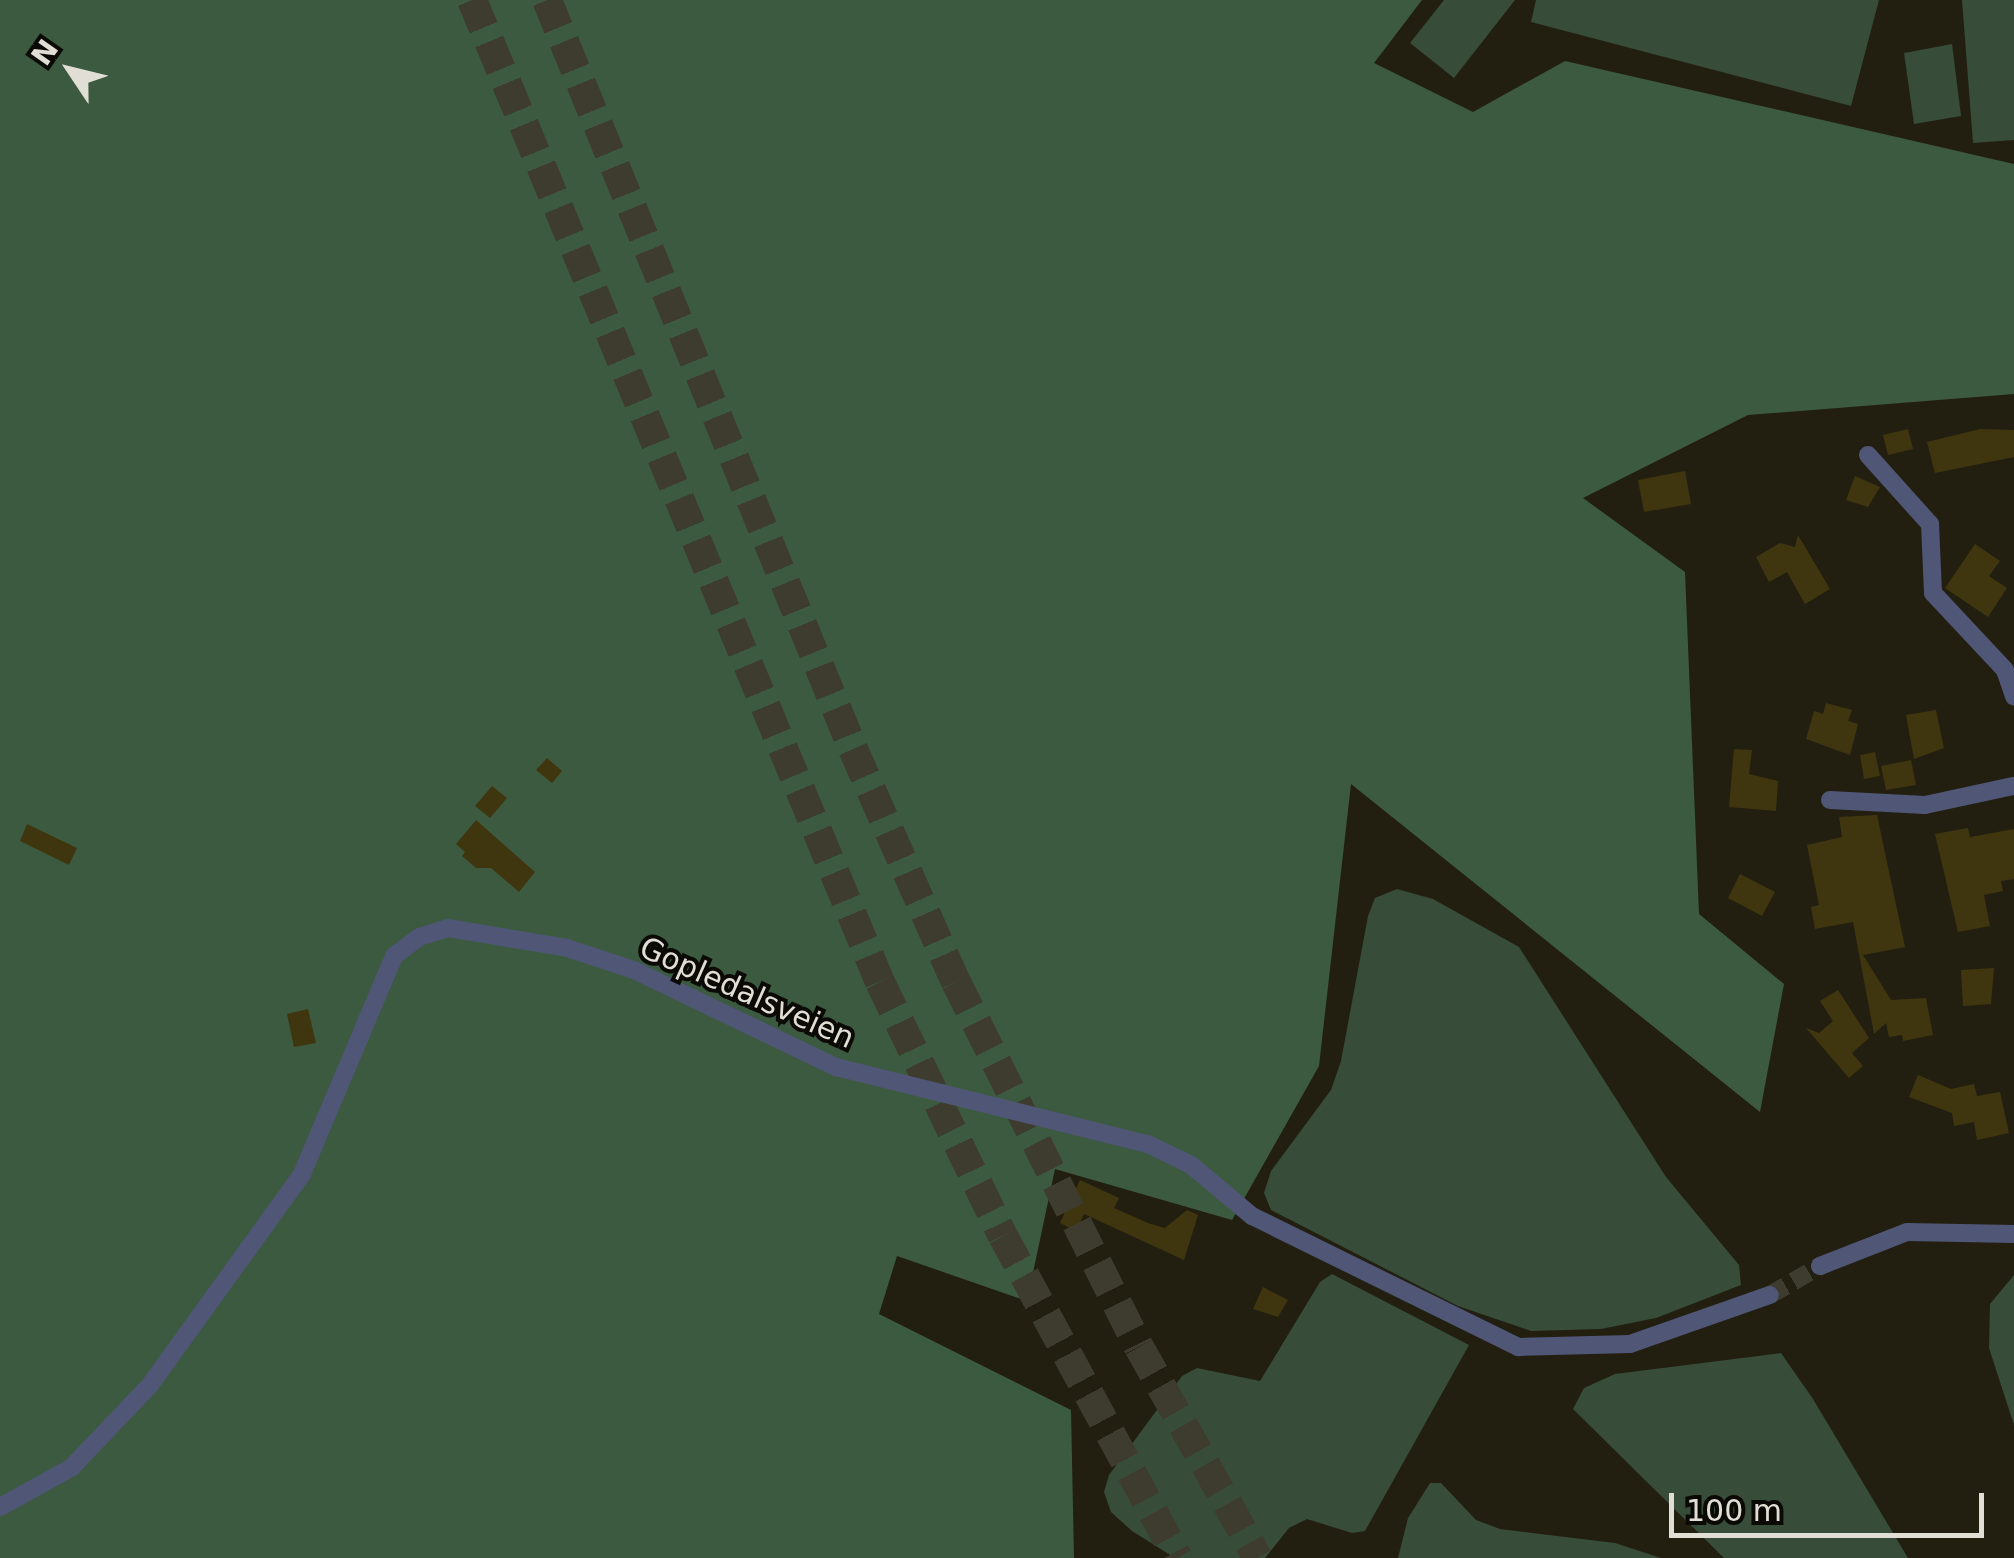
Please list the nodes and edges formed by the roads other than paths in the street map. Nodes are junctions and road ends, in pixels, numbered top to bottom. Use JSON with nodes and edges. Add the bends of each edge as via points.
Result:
{"nodes":[{"id":1,"x":1868,"y":456,"type":"dead end"},
{"id":2,"x":2014,"y":696,"type":"edge"},
{"id":3,"x":2014,"y":786,"type":"edge"},
{"id":4,"x":1830,"y":800,"type":"dead end"},
{"id":5,"x":2014,"y":1234,"type":"edge"},
{"id":6,"x":1820,"y":1266,"type":"tunnel mouth"},
{"id":7,"x":1770,"y":1295,"type":"tunnel mouth"},
{"id":8,"x":0,"y":1507,"type":"edge"}],
"edges":[{"from":1,"to":2,"type":"street","via":[[1930,524],[1933,593],[2005,670]]},
{"from":3,"to":4,"type":"street","via":[[1925,805]]},
{"from":5,"to":6,"type":"street","via":[[1906,1232]]},
{"from":7,"to":8,"type":"street","name":"Gopledalsveien","via":[[1630,1344],[1518,1347],[1252,1216],[1191,1165],[1148,1144],[836,1066],[634,970],[568,948],[448,928],[419,937],[394,956],[302,1174],[150,1385],[71,1468]]}]}
